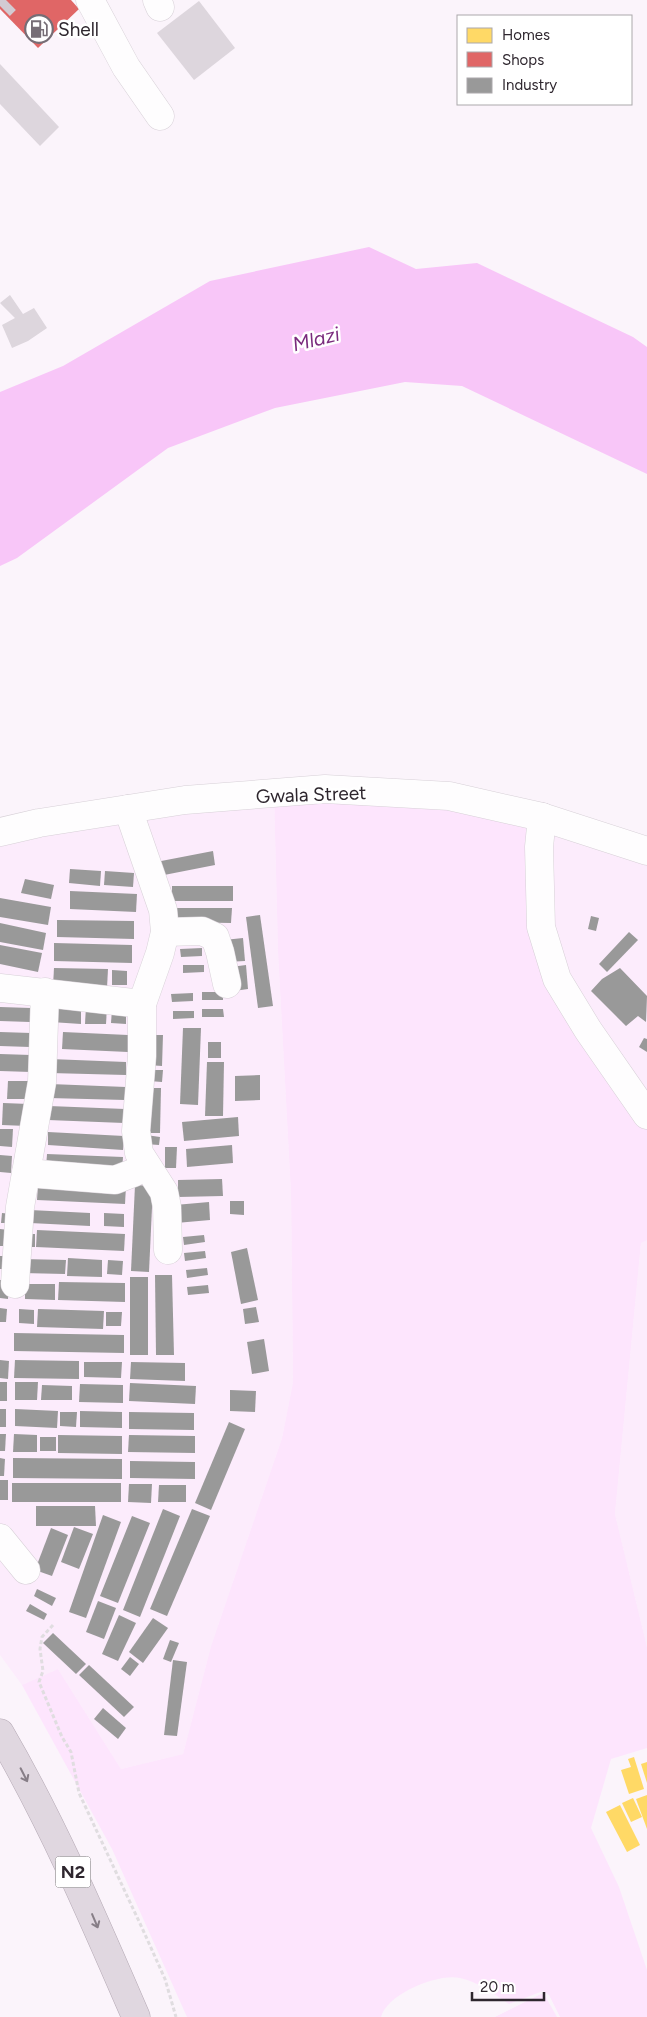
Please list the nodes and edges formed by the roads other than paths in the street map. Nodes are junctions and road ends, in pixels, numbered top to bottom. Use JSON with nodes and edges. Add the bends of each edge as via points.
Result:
{"nodes":[{"id":1,"x":90,"y":0,"type":"edge"},
{"id":2,"x":160,"y":116,"type":"dead end"},
{"id":3,"x":128,"y":809,"type":"junction"},
{"id":4,"x":542,"y":817,"type":"junction"},
{"id":5,"x":0,"y":832,"type":"edge"},
{"id":6,"x":647,"y":851,"type":"edge"},
{"id":7,"x":165,"y":932,"type":"junction"},
{"id":8,"x":227,"y":984,"type":"dead end"},
{"id":9,"x":0,"y":988,"type":"edge"},
{"id":10,"x":45,"y":992,"type":"junction"},
{"id":11,"x":142,"y":1004,"type":"junction"},
{"id":12,"x":647,"y":1115,"type":"edge"},
{"id":13,"x":146,"y":1164,"type":"junction"},
{"id":14,"x":26,"y":1173,"type":"junction"},
{"id":15,"x":168,"y":1250,"type":"dead end"},
{"id":16,"x":15,"y":1284,"type":"dead end"},
{"id":17,"x":0,"y":1538,"type":"edge"},
{"id":18,"x":26,"y":1570,"type":"dead end"},
{"id":19,"x":0,"y":1733,"type":"edge"},
{"id":20,"x":136,"y":2017,"type":"edge"}],
"edges":[{"from":1,"to":2,"type":"street","via":[[126,67]]},
{"from":3,"to":4,"type":"street","name":"Gwala Street","via":[[185,800],[325,789],[449,796]]},
{"from":3,"to":5,"type":"street","name":"Gwala Street","via":[[39,822]]},
{"from":3,"to":7,"type":"street","via":[[163,910]]},
{"from":4,"to":6,"type":"street","name":"Gwala Street"},
{"from":4,"to":12,"type":"street","via":[[539,847],[541,927],[556,979]]},
{"from":7,"to":8,"type":"street","via":[[202,930],[215,937]]},
{"from":7,"to":11,"type":"street"},
{"from":9,"to":10,"type":"street"},
{"from":10,"to":11,"type":"street"},
{"from":10,"to":14,"type":"street","via":[[42,1082]]},
{"from":11,"to":13,"type":"street","via":[[136,1132],[139,1153]]},
{"from":13,"to":14,"type":"street","via":[[115,1180]]},
{"from":13,"to":15,"type":"street","via":[[164,1192]]},
{"from":14,"to":16,"type":"street","via":[[20,1207]]},
{"from":17,"to":18,"type":"street"},
{"from":19,"to":20,"type":"highway","number":"N2","one_way":true,"via":[[79,1884]]}]}
